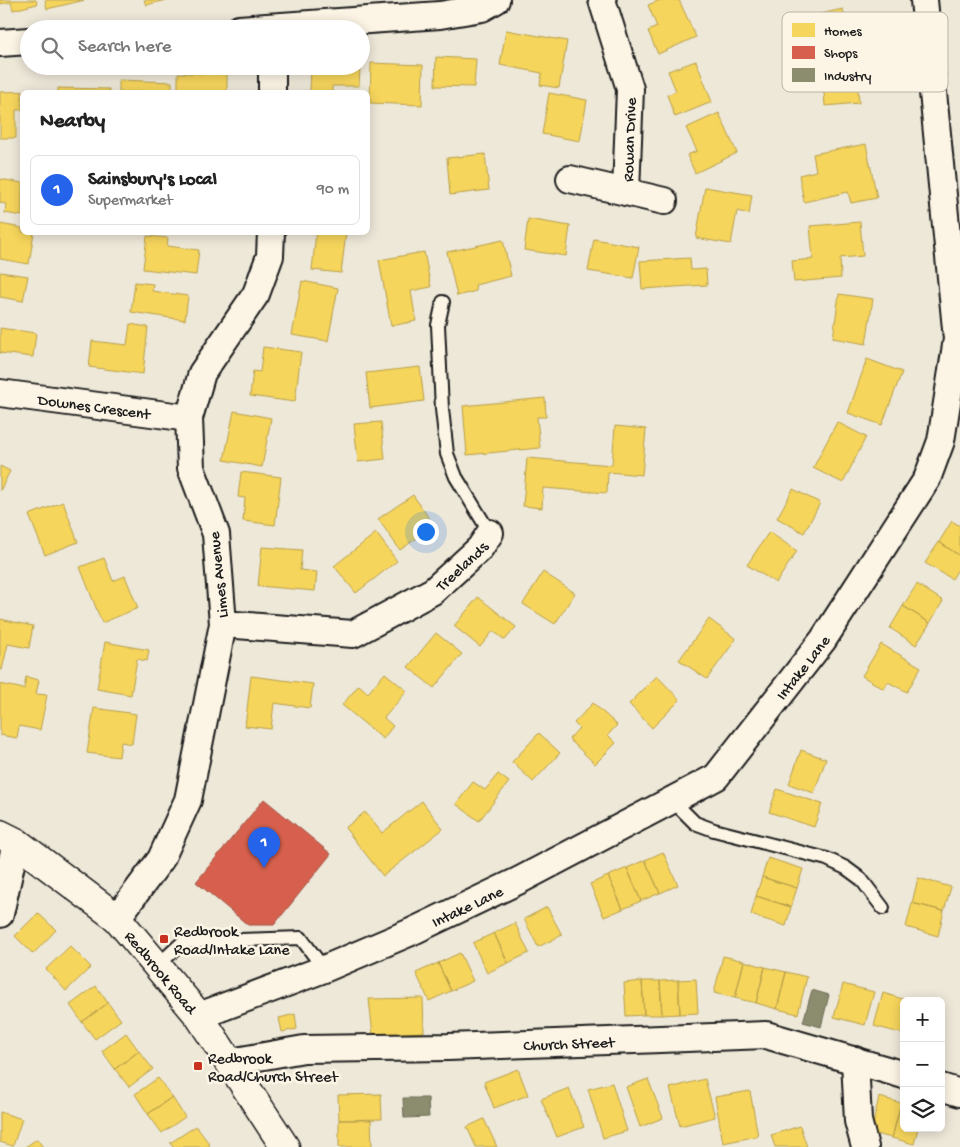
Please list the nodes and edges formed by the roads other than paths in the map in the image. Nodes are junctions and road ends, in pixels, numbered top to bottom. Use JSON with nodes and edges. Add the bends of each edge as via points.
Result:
{"nodes":[{"id":1,"x":496,"y":0,"type":"edge"},
{"id":2,"x":602,"y":0,"type":"edge"},
{"id":3,"x":370,"y":20,"type":"edge"},
{"id":4,"x":20,"y":41,"type":"edge"},
{"id":5,"x":0,"y":42,"type":"edge"},
{"id":6,"x":272,"y":75,"type":"edge"},
{"id":7,"x":272,"y":90,"type":"edge"},
{"id":8,"x":933,"y":92,"type":"edge"},
{"id":9,"x":570,"y":179,"type":"dead end"},
{"id":10,"x":626,"y":192,"type":"junction"},
{"id":11,"x":664,"y":201,"type":"dead end"},
{"id":12,"x":270,"y":235,"type":"edge"},
{"id":13,"x":443,"y":302,"type":"dead end"},
{"id":14,"x":0,"y":393,"type":"edge"},
{"id":15,"x":189,"y":418,"type":"junction"},
{"id":16,"x":490,"y":533,"type":"joint"},
{"id":17,"x":223,"y":624,"type":"junction"},
{"id":18,"x":672,"y":800,"type":"junction"},
{"id":19,"x":8,"y":838,"type":"edge"},
{"id":20,"x":883,"y":908,"type":"dead end"},
{"id":21,"x":0,"y":914,"type":"edge"},
{"id":22,"x":117,"y":918,"type":"junction"},
{"id":23,"x":157,"y":966,"type":"junction"},
{"id":24,"x":324,"y":969,"type":"junction"},
{"id":25,"x":200,"y":1016,"type":"junction"},
{"id":26,"x":856,"y":1060,"type":"junction"},
{"id":27,"x":230,"y":1062,"type":"junction"},
{"id":28,"x":900,"y":1074,"type":"edge"},
{"id":29,"x":945,"y":1088,"type":"edge"},
{"id":30,"x":960,"y":1093,"type":"edge"},
{"id":31,"x":285,"y":1147,"type":"edge"},
{"id":32,"x":865,"y":1147,"type":"edge"}],
"edges":[{"from":1,"to":3,"type":"street","via":[[482,8],[440,15]]},
{"from":2,"to":10,"type":"street","name":"Rowan Drive","via":[[630,89]]},
{"from":4,"to":5,"type":"street"},
{"from":6,"to":7,"type":"street"},
{"from":8,"to":18,"type":"street","name":"Intake Lane","via":[[957,339],[941,441],[927,479],[823,640],[716,777]]},
{"from":9,"to":10,"type":"street","name":"Rowan Drive"},
{"from":10,"to":11,"type":"street","name":"Rowan Drive"},
{"from":12,"to":15,"type":"street","name":"Limes Avenue","via":[[270,256],[256,294],[202,373]]},
{"from":13,"to":16,"type":"lane","name":"Treelands","via":[[438,324],[447,454],[456,477]]},
{"from":14,"to":15,"type":"street","name":"Downes Crescent"},
{"from":15,"to":17,"type":"street","name":"Limes Avenue","via":[[191,468],[216,534]]},
{"from":16,"to":17,"type":"street","name":"Treelands","via":[[480,548],[433,590],[353,634]]},
{"from":17,"to":22,"type":"street","name":"Limes Avenue","via":[[188,800],[161,859]]},
{"from":18,"to":20,"type":"lane","via":[[695,823],[846,868],[861,879]]},
{"from":18,"to":24,"type":"street","name":"Intake Lane","via":[[520,880]]},
{"from":19,"to":21,"type":"street"},
{"from":19,"to":22,"type":"street","name":"Redbrook Road"},
{"from":22,"to":23,"type":"street","name":"Redbrook Road"},
{"from":23,"to":24,"type":"lane","via":[[183,942],[301,938]]},
{"from":23,"to":25,"type":"street","name":"Redbrook Road"},
{"from":24,"to":25,"type":"street","name":"Intake Lane"},
{"from":25,"to":27,"type":"street","name":"Redbrook Road"},
{"from":26,"to":27,"type":"street","name":"Church Street","via":[[766,1035],[304,1049]]},
{"from":26,"to":28,"type":"street","name":"Church Street"},
{"from":26,"to":32,"type":"street","via":[[858,1121]]},
{"from":27,"to":31,"type":"street","name":"Redbrook Road"},
{"from":29,"to":30,"type":"street"}]}
